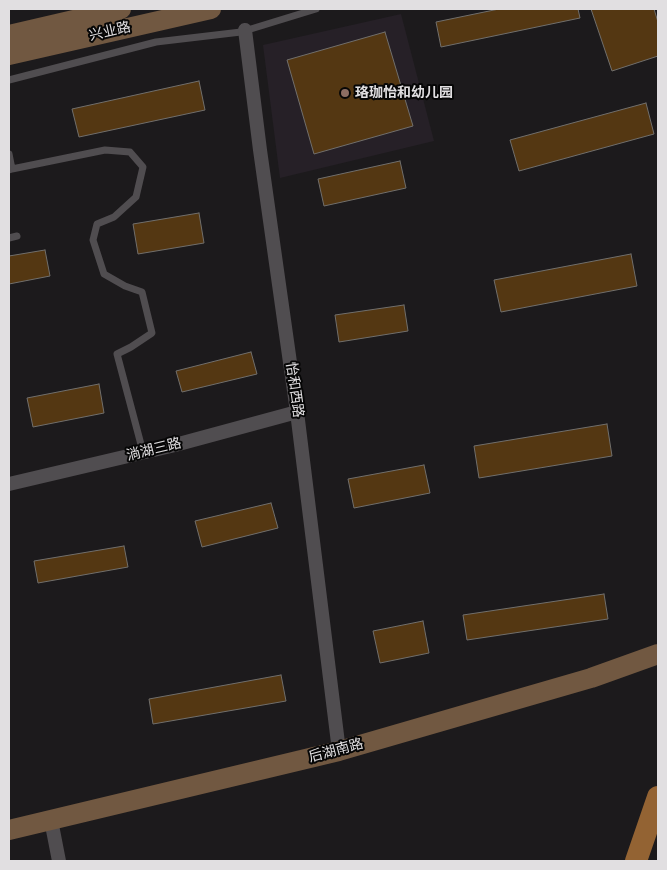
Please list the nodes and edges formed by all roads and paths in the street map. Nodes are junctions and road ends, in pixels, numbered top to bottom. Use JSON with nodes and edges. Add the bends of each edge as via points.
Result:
{"nodes":[{"id":1,"x":120,"y":9,"type":"edge"},
{"id":2,"x":210,"y":9,"type":"edge"},
{"id":3,"x":316,"y":9,"type":"edge"},
{"id":4,"x":245,"y":30,"type":"junction"},
{"id":5,"x":9,"y":35,"type":"edge"},
{"id":6,"x":9,"y":55,"type":"edge"},
{"id":7,"x":9,"y":80,"type":"edge"},
{"id":8,"x":9,"y":154,"type":"edge"},
{"id":9,"x":10,"y":170,"type":"edge"},
{"id":10,"x":17,"y":236,"type":"dead end"},
{"id":11,"x":9,"y":238,"type":"edge"},
{"id":12,"x":297,"y":412,"type":"junction"},
{"id":13,"x":143,"y":452,"type":"junction"},
{"id":14,"x":9,"y":484,"type":"edge"},
{"id":15,"x":658,"y":654,"type":"edge"},
{"id":16,"x":339,"y":751,"type":"junction"},
{"id":17,"x":658,"y":797,"type":"edge"},
{"id":18,"x":51,"y":820,"type":"junction"},
{"id":19,"x":9,"y":830,"type":"edge"},
{"id":20,"x":59,"y":861,"type":"edge"},
{"id":21,"x":636,"y":861,"type":"edge"}],
"edges":[{"from":1,"to":5,"type":"street","name":"兴业路"},
{"from":2,"to":6,"type":"street","name":"兴业路"},
{"from":3,"to":4,"type":"lane"},
{"from":4,"to":7,"type":"lane","via":[[156,42]]},
{"from":4,"to":12,"type":"street","name":"怡和西路"},
{"from":8,"to":9,"type":"lane"},
{"from":9,"to":13,"type":"lane","via":[[105,150],[130,152],[143,167],[136,197],[114,217],[96,224],[93,240],[104,274],[142,292],[152,333],[116,354]]},
{"from":10,"to":11,"type":"lane"},
{"from":12,"to":13,"type":"street","name":"淌湖三路"},
{"from":12,"to":16,"type":"street","name":"怡和西路"},
{"from":13,"to":14,"type":"street","name":"淌湖三路"},
{"from":15,"to":16,"type":"street","name":"后湖南路","via":[[591,678]]},
{"from":16,"to":18,"type":"street","name":"后湖南路"},
{"from":17,"to":21,"type":"main road"},
{"from":18,"to":19,"type":"street","name":"后湖南路"},
{"from":18,"to":20,"type":"street"}]}
